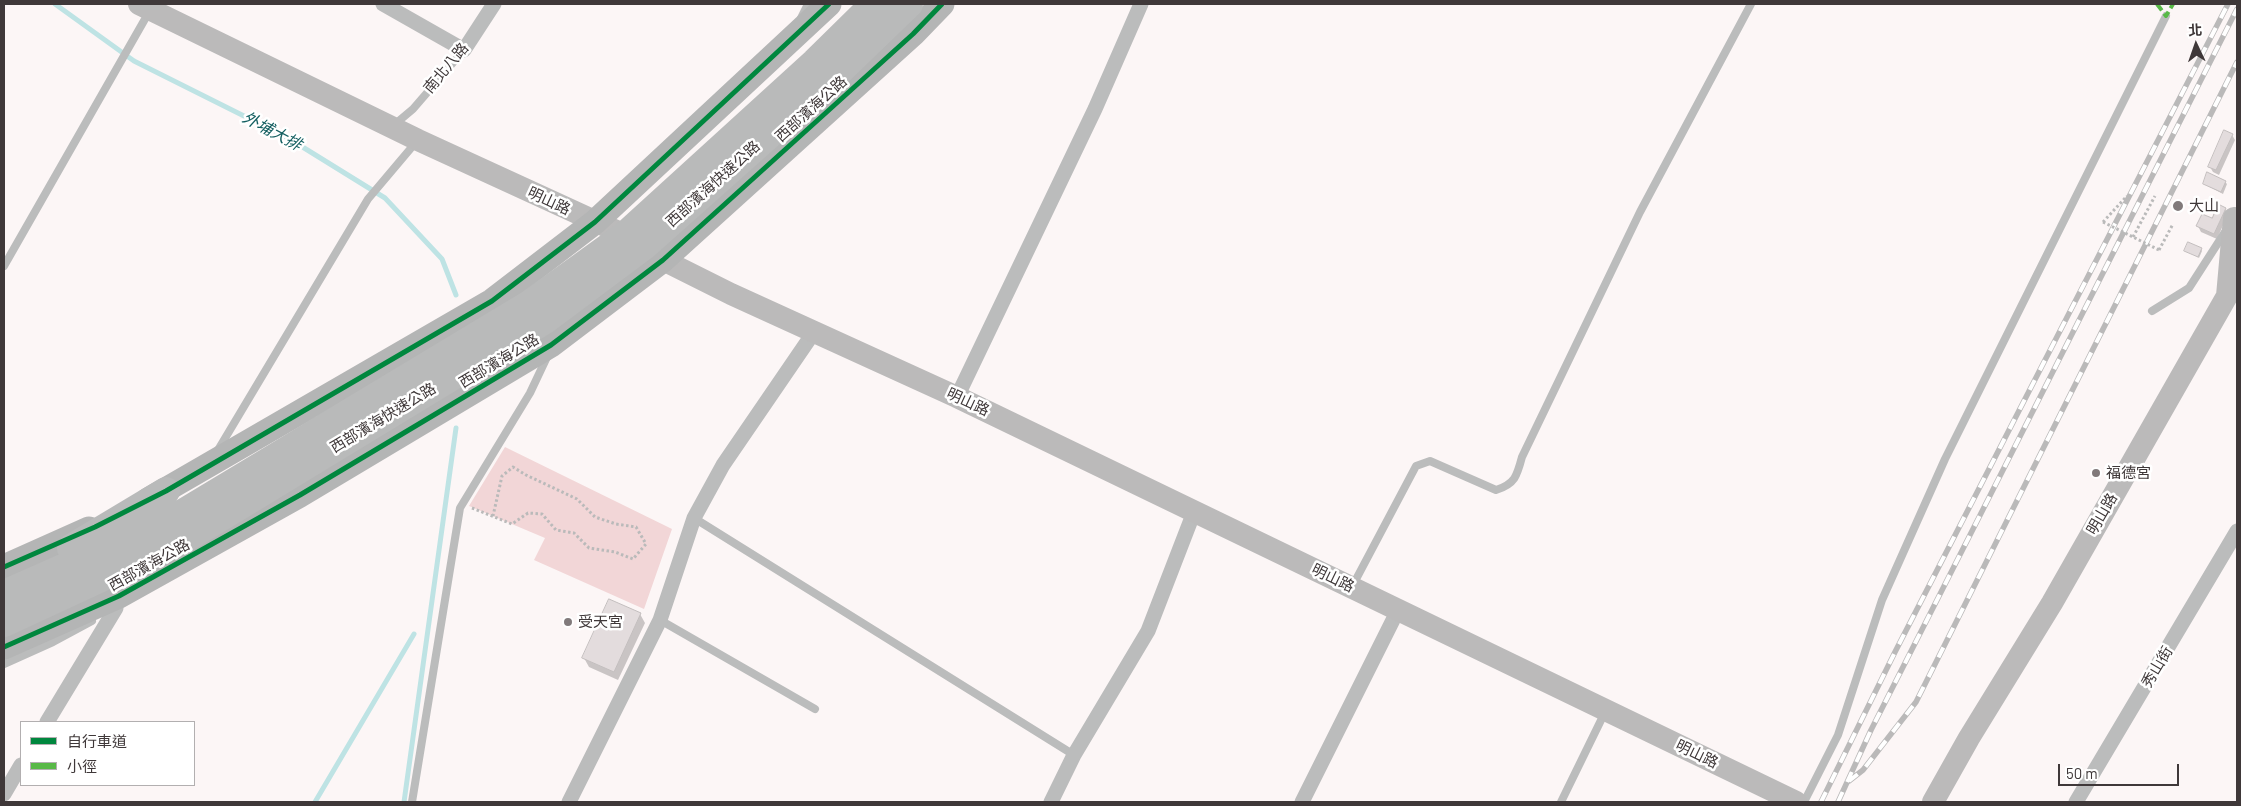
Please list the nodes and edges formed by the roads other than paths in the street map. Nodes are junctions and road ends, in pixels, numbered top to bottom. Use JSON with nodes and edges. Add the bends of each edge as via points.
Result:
{"nodes":[{"id":1,"x":383,"y":4,"type":"edge"},
{"id":2,"x":494,"y":4,"type":"edge"},
{"id":3,"x":808,"y":4,"type":"edge"},
{"id":4,"x":829,"y":4,"type":"edge"},
{"id":5,"x":874,"y":4,"type":"edge"},
{"id":6,"x":909,"y":4,"type":"edge"},
{"id":7,"x":942,"y":4,"type":"edge"},
{"id":8,"x":1142,"y":4,"type":"edge"},
{"id":9,"x":1750,"y":4,"type":"edge"},
{"id":10,"x":145,"y":7,"type":"edge"},
{"id":11,"x":2166,"y":16,"type":"dead end"},
{"id":12,"x":791,"y":38,"type":"junction"},
{"id":13,"x":464,"y":50,"type":"junction"},
{"id":14,"x":392,"y":127,"type":"junction"},
{"id":15,"x":418,"y":140,"type":"junction"},
{"id":16,"x":2236,"y":216,"type":"edge"},
{"id":17,"x":595,"y":222,"type":"junction"},
{"id":18,"x":644,"y":247,"type":"junction"},
{"id":19,"x":4,"y":266,"type":"edge"},
{"id":20,"x":2152,"y":311,"type":"dead end"},
{"id":21,"x":814,"y":332,"type":"junction"},
{"id":22,"x":553,"y":343,"type":"junction"},
{"id":23,"x":957,"y":397,"type":"junction"},
{"id":24,"x":210,"y":465,"type":"junction"},
{"id":25,"x":166,"y":491,"type":"junction"},
{"id":26,"x":1194,"y":512,"type":"junction"},
{"id":27,"x":694,"y":518,"type":"junction"},
{"id":28,"x":2237,"y":531,"type":"edge"},
{"id":29,"x":226,"y":536,"type":"junction"},
{"id":30,"x":8,"y":560,"type":"edge"},
{"id":31,"x":175,"y":565,"type":"junction"},
{"id":32,"x":1352,"y":587,"type":"junction"},
{"id":33,"x":4,"y":589,"type":"edge"},
{"id":34,"x":4,"y":594,"type":"edge"},
{"id":35,"x":116,"y":608,"type":"junction"},
{"id":36,"x":1398,"y":610,"type":"junction"},
{"id":37,"x":660,"y":620,"type":"junction"},
{"id":38,"x":4,"y":624,"type":"edge"},
{"id":39,"x":4,"y":648,"type":"edge"},
{"id":40,"x":4,"y":664,"type":"edge"},
{"id":41,"x":815,"y":709,"type":"dead end"},
{"id":42,"x":1606,"y":710,"type":"junction"},
{"id":43,"x":48,"y":721,"type":"edge"},
{"id":44,"x":1074,"y":754,"type":"junction"},
{"id":45,"x":20,"y":767,"type":"edge"},
{"id":46,"x":4,"y":794,"type":"edge"},
{"id":47,"x":412,"y":802,"type":"edge"},
{"id":48,"x":569,"y":802,"type":"edge"},
{"id":49,"x":1050,"y":802,"type":"edge"},
{"id":50,"x":1302,"y":802,"type":"edge"},
{"id":51,"x":1561,"y":802,"type":"edge"},
{"id":52,"x":1796,"y":802,"type":"edge"},
{"id":53,"x":1804,"y":802,"type":"edge"},
{"id":54,"x":1933,"y":802,"type":"edge"},
{"id":55,"x":2076,"y":802,"type":"edge"}],
"edges":[{"from":1,"to":13,"type":"street"},
{"from":2,"to":13,"type":"street","name":"南北八路"},
{"from":3,"to":12,"type":"lane"},
{"from":4,"to":12,"type":"main road"},
{"from":5,"to":18,"type":"highway","name":"西部濱海快速公路","via":[[815,62]]},
{"from":6,"to":18,"type":"highway","name":"西部濱海快速公路","via":[[824,86]]},
{"from":7,"to":18,"type":"main road","name":"西部濱海公路","via":[[913,34]]},
{"from":8,"to":23,"type":"street"},
{"from":9,"to":32,"type":"lane","via":[[1640,212],[1509,486],[1496,490],[1430,461],[1416,466]]},
{"from":10,"to":14,"type":"street","name":"明山路"},
{"from":10,"to":19,"type":"lane","via":[[129,48]]},
{"from":11,"to":53,"type":"lane","via":[[1945,459],[1882,600],[1838,735]]},
{"from":12,"to":17,"type":"main road"},
{"from":13,"to":14,"type":"lane","name":"南北八路"},
{"from":14,"to":15,"type":"street","name":"明山路"},
{"from":15,"to":17,"type":"street","name":"明山路"},
{"from":15,"to":24,"type":"lane","via":[[368,199]]},
{"from":16,"to":20,"type":"lane","via":[[2189,288]]},
{"from":16,"to":54,"type":"street","name":"明山路","via":[[2227,296],[2052,603]]},
{"from":17,"to":18,"type":"street","name":"明山路"},
{"from":17,"to":24,"type":"main road","via":[[492,301]]},
{"from":18,"to":21,"type":"street","name":"明山路"},
{"from":18,"to":22,"type":"main road","name":"西部濱海公路"},
{"from":18,"to":34,"type":"highway","name":"西部濱海快速公路","via":[[528,305],[171,520]]},
{"from":18,"to":38,"type":"highway","name":"西部濱海快速公路","via":[[545,320],[185,539]]},
{"from":21,"to":23,"type":"street","name":"明山路"},
{"from":21,"to":27,"type":"street","via":[[723,465]]},
{"from":22,"to":29,"type":"main road","name":"西部濱海公路"},
{"from":22,"to":47,"type":"lane","via":[[530,393],[463,504],[458,518]]},
{"from":23,"to":26,"type":"street","name":"明山路"},
{"from":24,"to":25,"type":"main road"},
{"from":25,"to":30,"type":"main road","via":[[71,538]]},
{"from":25,"to":33,"type":"highway"},
{"from":26,"to":32,"type":"street","name":"明山路"},
{"from":26,"to":44,"type":"street","via":[[1148,631]]},
{"from":27,"to":37,"type":"street"},
{"from":27,"to":44,"type":"lane"},
{"from":28,"to":55,"type":"street","name":"秀山街"},
{"from":29,"to":31,"type":"main road","name":"西部濱海公路"},
{"from":29,"to":38,"type":"highway"},
{"from":31,"to":35,"type":"lane"},
{"from":31,"to":39,"type":"main road","name":"西部濱海公路","via":[[119,596]]},
{"from":32,"to":36,"type":"street","name":"明山路"},
{"from":35,"to":40,"type":"lane"},
{"from":35,"to":43,"type":"street"},
{"from":36,"to":42,"type":"street","name":"明山路"},
{"from":36,"to":50,"type":"street"},
{"from":37,"to":41,"type":"lane"},
{"from":37,"to":48,"type":"street"},
{"from":42,"to":51,"type":"lane"},
{"from":42,"to":52,"type":"street","name":"明山路"},
{"from":44,"to":49,"type":"street"},
{"from":45,"to":46,"type":"street"}]}
